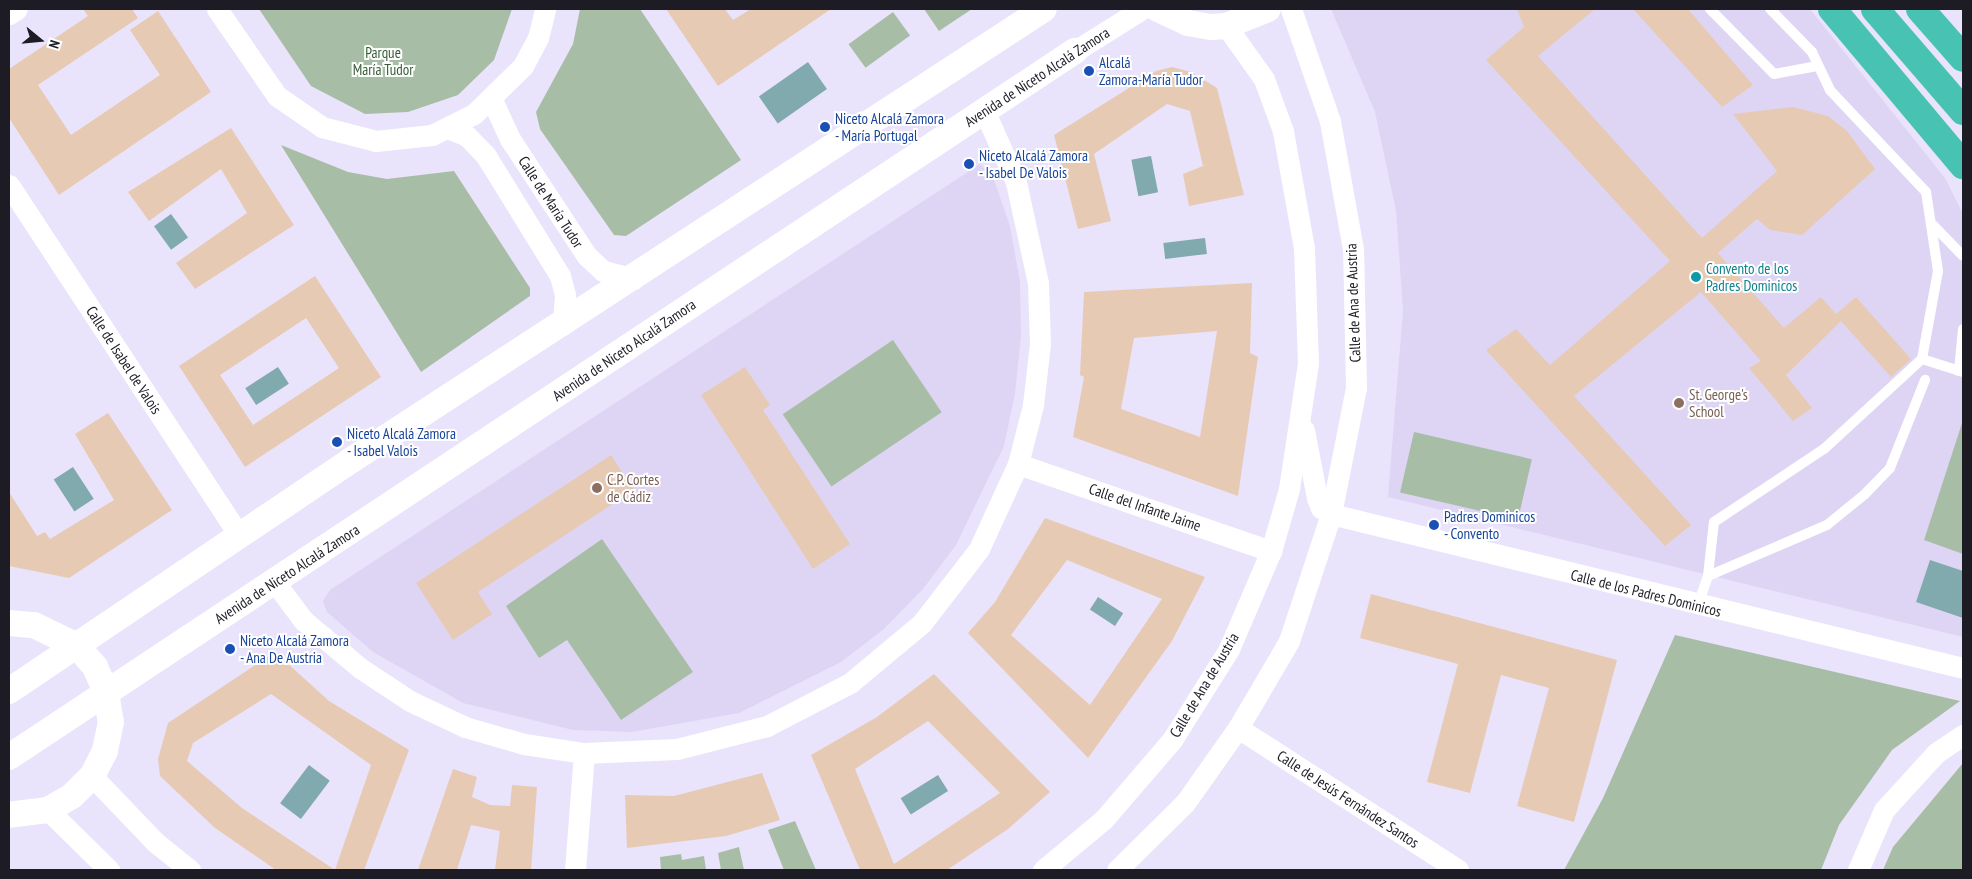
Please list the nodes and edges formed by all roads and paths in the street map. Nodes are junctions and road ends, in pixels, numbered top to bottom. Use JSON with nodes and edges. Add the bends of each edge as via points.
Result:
{"nodes":[{"id":1,"x":17,"y":9,"type":"edge"},
{"id":2,"x":217,"y":9,"type":"edge"},
{"id":3,"x":545,"y":9,"type":"edge"},
{"id":4,"x":1044,"y":9,"type":"edge"},
{"id":5,"x":1142,"y":9,"type":"edge"},
{"id":6,"x":1158,"y":9,"type":"edge"},
{"id":7,"x":1268,"y":9,"type":"edge"},
{"id":8,"x":1291,"y":9,"type":"edge"},
{"id":9,"x":1710,"y":9,"type":"edge"},
{"id":10,"x":1770,"y":9,"type":"edge"},
{"id":11,"x":1875,"y":9,"type":"edge"},
{"id":12,"x":1920,"y":9,"type":"edge"},
{"id":13,"x":9,"y":14,"type":"edge"},
{"id":14,"x":1838,"y":15,"type":"edge"},
{"id":15,"x":1226,"y":26,"type":"junction"},
{"id":16,"x":1075,"y":51,"type":"joint"},
{"id":17,"x":1963,"y":58,"type":"edge"},
{"id":18,"x":1817,"y":66,"type":"junction"},
{"id":19,"x":492,"y":100,"type":"junction"},
{"id":20,"x":984,"y":110,"type":"junction"},
{"id":21,"x":1963,"y":111,"type":"edge"},
{"id":22,"x":450,"y":129,"type":"junction"},
{"id":23,"x":1963,"y":165,"type":"edge"},
{"id":24,"x":9,"y":185,"type":"edge"},
{"id":25,"x":1933,"y":225,"type":"junction"},
{"id":26,"x":1963,"y":256,"type":"edge"},
{"id":27,"x":634,"y":279,"type":"junction"},
{"id":28,"x":563,"y":325,"type":"junction"},
{"id":29,"x":1963,"y":329,"type":"edge"},
{"id":30,"x":1922,"y":359,"type":"junction"},
{"id":31,"x":1961,"y":372,"type":"edge"},
{"id":32,"x":1925,"y":380,"type":"dead end"},
{"id":33,"x":1302,"y":418,"type":"junction"},
{"id":34,"x":1018,"y":464,"type":"junction"},
{"id":35,"x":1331,"y":514,"type":"junction"},
{"id":36,"x":239,"y":535,"type":"junction"},
{"id":37,"x":1271,"y":551,"type":"junction"},
{"id":38,"x":1708,"y":576,"type":"junction"},
{"id":39,"x":274,"y":581,"type":"junction"},
{"id":40,"x":1698,"y":605,"type":"junction"},
{"id":41,"x":9,"y":623,"type":"edge"},
{"id":42,"x":77,"y":646,"type":"junction"},
{"id":43,"x":1963,"y":669,"type":"edge"},
{"id":44,"x":9,"y":691,"type":"edge"},
{"id":45,"x":106,"y":692,"type":"junction"},
{"id":46,"x":1238,"y":728,"type":"junction"},
{"id":47,"x":1963,"y":735,"type":"edge"},
{"id":48,"x":584,"y":753,"type":"junction"},
{"id":49,"x":9,"y":757,"type":"edge"},
{"id":50,"x":92,"y":776,"type":"junction"},
{"id":51,"x":48,"y":810,"type":"junction"},
{"id":52,"x":9,"y":815,"type":"edge"},
{"id":53,"x":1057,"y":864,"type":"edge"},
{"id":54,"x":109,"y":870,"type":"edge"},
{"id":55,"x":190,"y":870,"type":"edge"},
{"id":56,"x":575,"y":870,"type":"edge"},
{"id":57,"x":1043,"y":870,"type":"edge"},
{"id":58,"x":1117,"y":870,"type":"edge"},
{"id":59,"x":1458,"y":870,"type":"edge"},
{"id":60,"x":1858,"y":870,"type":"edge"}],
"edges":[{"from":1,"to":13,"type":"street"},
{"from":2,"to":22,"type":"street","via":[[277,96],[322,127],[376,141],[418,138]]},
{"from":3,"to":19,"type":"street","via":[[538,38],[523,66]]},
{"from":4,"to":27,"type":"street"},
{"from":5,"to":16,"type":"street","name":"Avenida de Niceto Alcalá Zamora"},
{"from":6,"to":15,"type":"street","via":[[1188,23]]},
{"from":7,"to":15,"type":"street"},
{"from":8,"to":35,"type":"street","name":"Calle de Ana de Austria","via":[[1330,121],[1353,249],[1356,388]]},
{"from":9,"to":18,"type":"lane","via":[[1774,74]]},
{"from":10,"to":18,"type":"lane","via":[[1810,49]]},
{"from":11,"to":21,"type":"highway"},
{"from":12,"to":17,"type":"highway"},
{"from":14,"to":23,"type":"highway"},
{"from":15,"to":33,"type":"street","name":"Calle de Ana de Austria","via":[[1264,79],[1283,131],[1304,248],[1308,363]]},
{"from":16,"to":20,"type":"street","name":"Avenida de Niceto Alcalá Zamora"},
{"from":18,"to":25,"type":"lane","via":[[1830,90],[1920,185],[1930,200]]},
{"from":19,"to":22,"type":"street"},
{"from":19,"to":27,"type":"street","name":"Calle de María Tudor","via":[[510,139],[587,256],[603,271]]},
{"from":20,"to":34,"type":"street","via":[[1016,182],[1038,284],[1039,353],[1033,405]]},
{"from":20,"to":39,"type":"street","name":"Avenida de Niceto Alcalá Zamora"},
{"from":22,"to":28,"type":"street","name":"Calle de María Tudor","via":[[467,136],[486,156],[560,276],[565,295]]},
{"from":24,"to":36,"type":"street","name":"Calle de Isabel de Valois"},
{"from":25,"to":26,"type":"lane"},
{"from":25,"to":30,"type":"lane","via":[[1938,271]]},
{"from":27,"to":28,"type":"street"},
{"from":28,"to":36,"type":"street"},
{"from":29,"to":31,"type":"lane"},
{"from":30,"to":31,"type":"lane"},
{"from":30,"to":38,"type":"lane","via":[[1824,449],[1714,522]]},
{"from":32,"to":38,"type":"lane","via":[[1890,468],[1865,494],[1826,525]]},
{"from":33,"to":35,"type":"street","name":"Calle de Ana de Austria","via":[[1317,498],[1321,508]]},
{"from":33,"to":37,"type":"street","name":"Calle de Ana de Austria"},
{"from":34,"to":37,"type":"street","name":"Calle del Infante Jaime"},
{"from":34,"to":48,"type":"street","via":[[979,549],[922,623],[850,683],[767,726],[677,749]]},
{"from":35,"to":40,"type":"street","name":"Calle de los Padres Dominicos"},
{"from":35,"to":46,"type":"street","name":"Calle de Ana de Austria","via":[[1289,641]]},
{"from":36,"to":42,"type":"street"},
{"from":37,"to":53,"type":"street","name":"Calle de Ana de Austria","via":[[1229,649],[1172,740],[1104,819]]},
{"from":38,"to":40,"type":"lane"},
{"from":39,"to":45,"type":"street","name":"Avenida de Niceto Alcalá Zamora"},
{"from":39,"to":48,"type":"street","via":[[302,620],[360,668],[410,701],[482,732],[524,744]]},
{"from":40,"to":43,"type":"street","name":"Calle de los Padres Dominicos"},
{"from":41,"to":42,"type":"street","via":[[34,625]]},
{"from":42,"to":44,"type":"street"},
{"from":42,"to":45,"type":"street","via":[[95,667]]},
{"from":45,"to":49,"type":"street","name":"Avenida de Niceto Alcalá Zamora"},
{"from":45,"to":50,"type":"street","via":[[110,722],[105,751]]},
{"from":46,"to":58,"type":"street","name":"Calle de Ana de Austria","via":[[1185,803]]},
{"from":46,"to":59,"type":"street","name":"Calle de Jesús Fernández Santos"},
{"from":47,"to":60,"type":"street","via":[[1936,753],[1884,810]]},
{"from":48,"to":56,"type":"street"},
{"from":50,"to":51,"type":"street","via":[[72,796]]},
{"from":50,"to":55,"type":"street","via":[[155,842]]},
{"from":51,"to":52,"type":"street"},
{"from":51,"to":54,"type":"street"},
{"from":53,"to":57,"type":"street","name":"Calle de Ana de Austria"}]}
